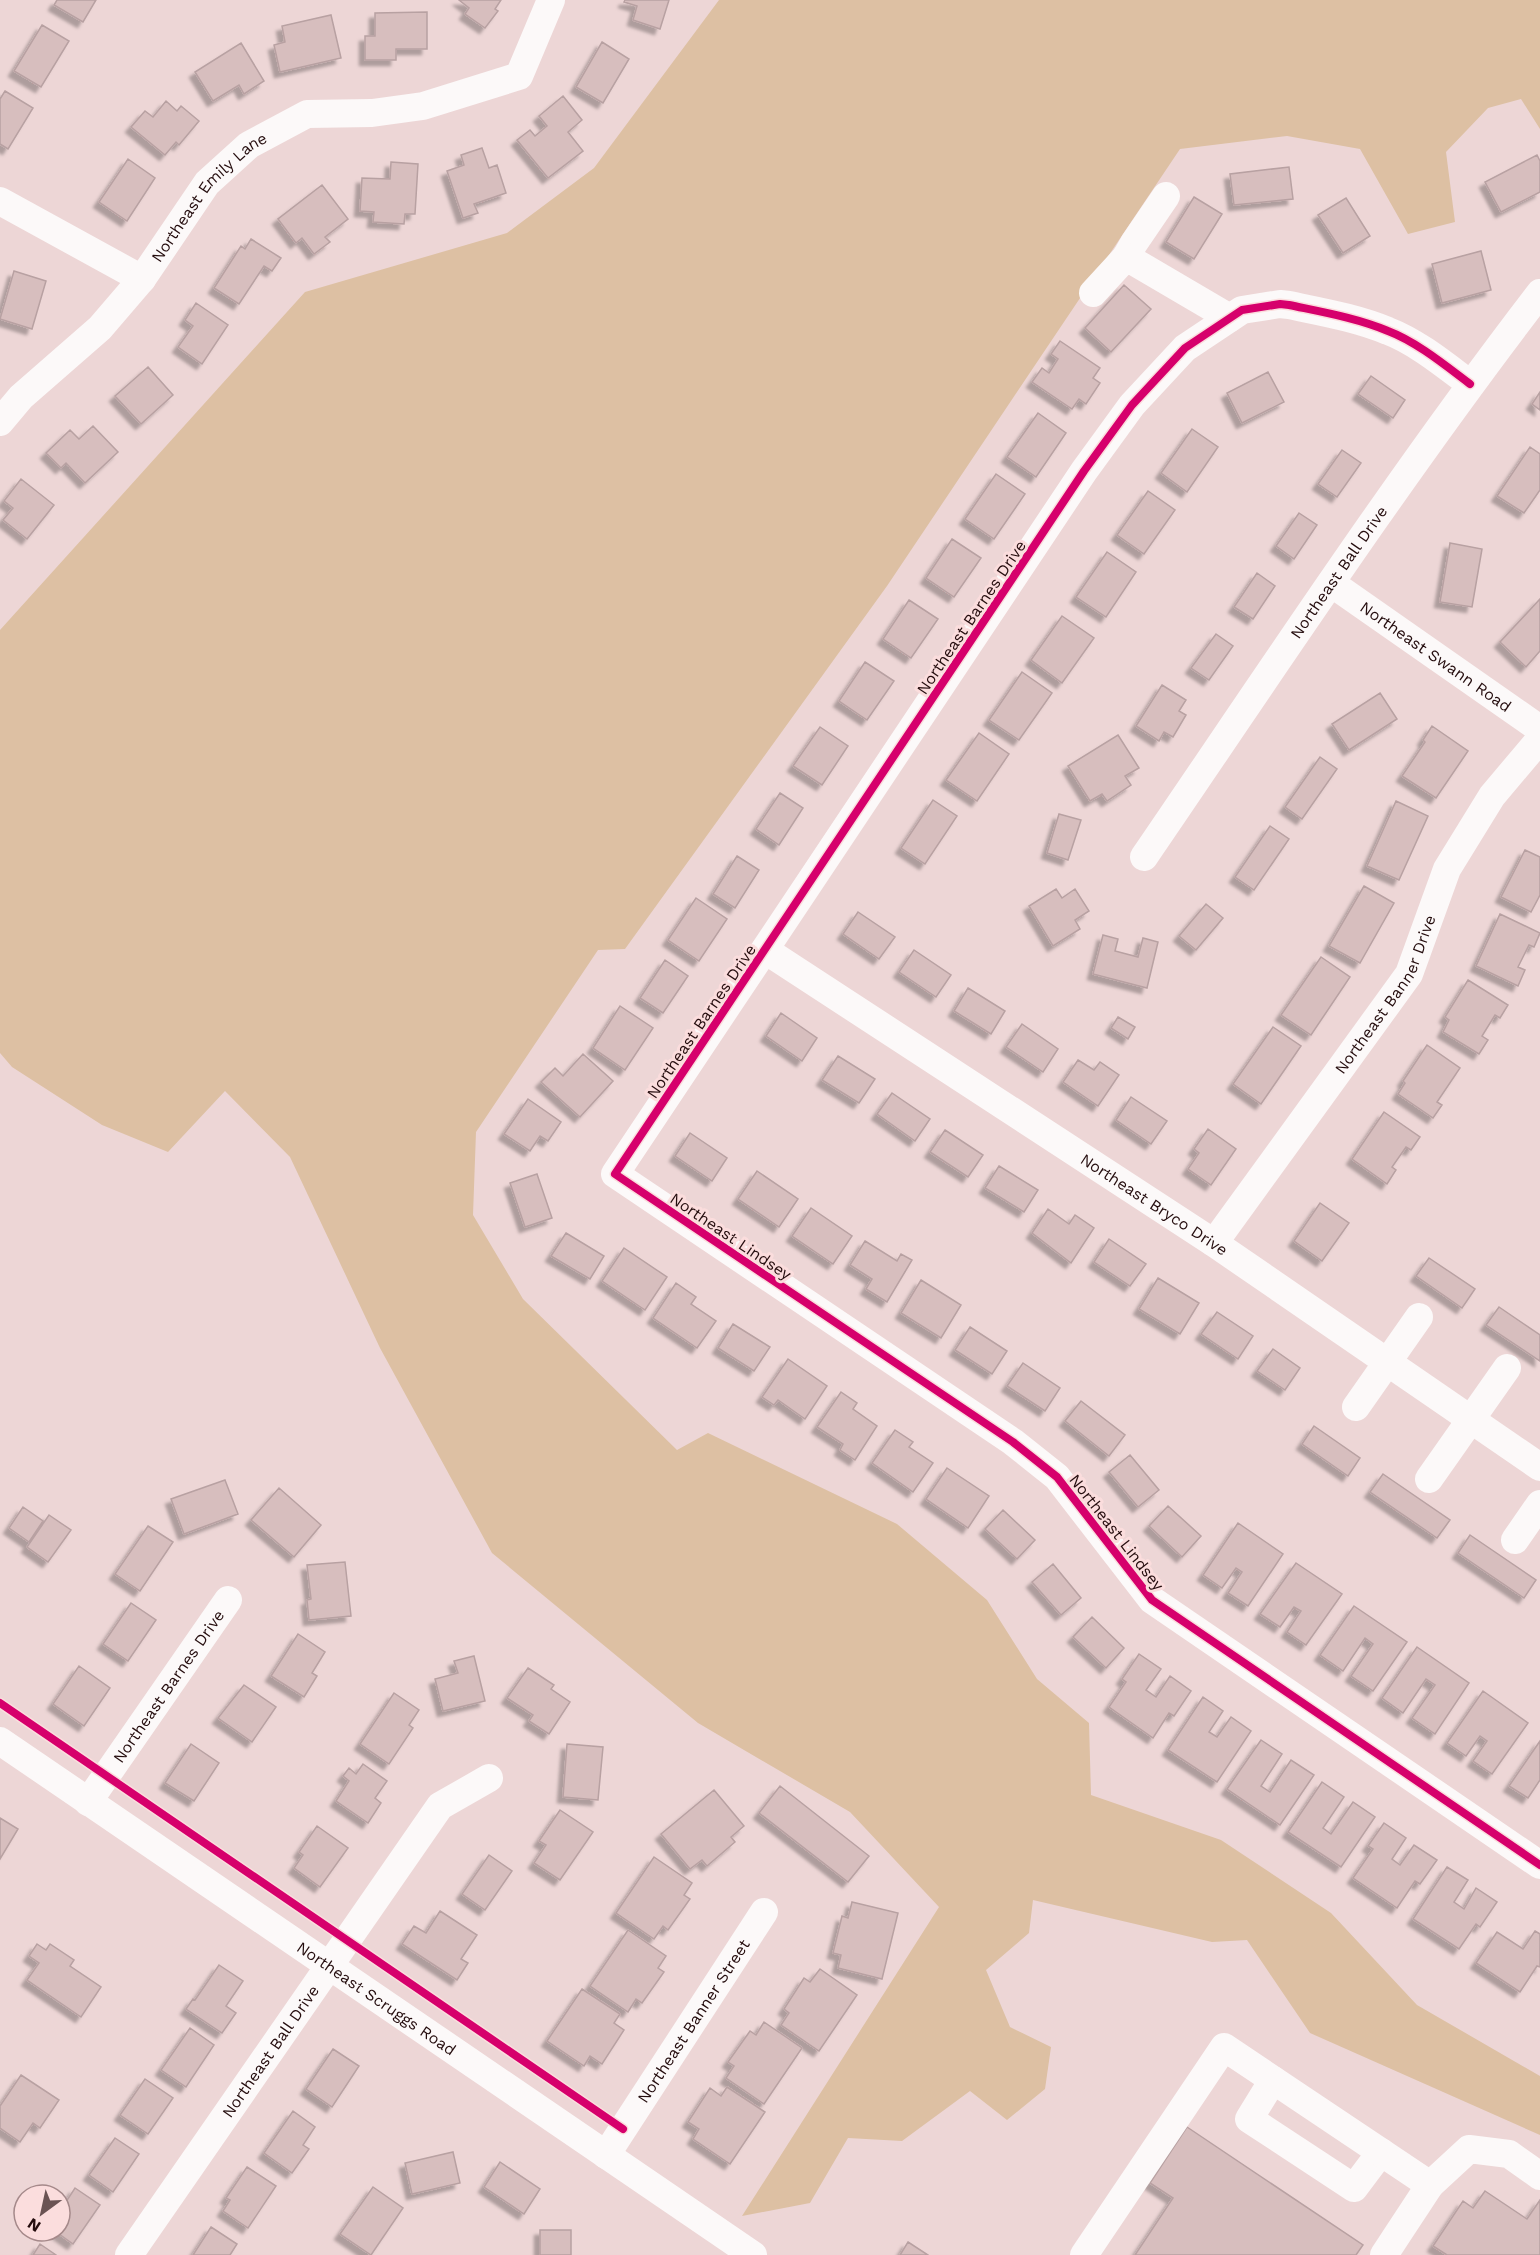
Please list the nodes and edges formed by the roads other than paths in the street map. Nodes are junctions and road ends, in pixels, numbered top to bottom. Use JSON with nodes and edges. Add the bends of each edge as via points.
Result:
{"nodes":[{"id":1,"x":551,"y":0,"type":"edge"},
{"id":2,"x":1166,"y":196,"type":"dead end"},
{"id":3,"x":0,"y":201,"type":"edge"},
{"id":4,"x":1126,"y":257,"type":"junction"},
{"id":5,"x":142,"y":279,"type":"junction"},
{"id":6,"x":1093,"y":293,"type":"dead end"},
{"id":7,"x":1540,"y":293,"type":"edge"},
{"id":8,"x":1230,"y":318,"type":"junction"},
{"id":9,"x":1470,"y":384,"type":"junction"},
{"id":10,"x":0,"y":422,"type":"edge"},
{"id":11,"x":1331,"y":583,"type":"junction"},
{"id":12,"x":1540,"y":729,"type":"edge"},
{"id":13,"x":1540,"y":739,"type":"edge"},
{"id":14,"x":1144,"y":858,"type":"dead end"},
{"id":15,"x":765,"y":950,"type":"junction"},
{"id":16,"x":615,"y":1174,"type":"joint"},
{"id":17,"x":1214,"y":1243,"type":"junction"},
{"id":18,"x":1419,"y":1317,"type":"dead end"},
{"id":19,"x":1388,"y":1362,"type":"junction"},
{"id":20,"x":1507,"y":1368,"type":"dead end"},
{"id":21,"x":1356,"y":1407,"type":"dead end"},
{"id":22,"x":1471,"y":1419,"type":"junction"},
{"id":23,"x":1540,"y":1467,"type":"edge"},
{"id":24,"x":1429,"y":1479,"type":"dead end"},
{"id":25,"x":1540,"y":1504,"type":"edge"},
{"id":26,"x":1515,"y":1539,"type":"dead end"},
{"id":27,"x":228,"y":1600,"type":"dead end"},
{"id":28,"x":0,"y":1741,"type":"edge"},
{"id":29,"x":489,"y":1778,"type":"dead end"},
{"id":30,"x":88,"y":1802,"type":"junction"},
{"id":31,"x":1540,"y":1865,"type":"edge"},
{"id":32,"x":764,"y":1912,"type":"dead end"},
{"id":33,"x":329,"y":1965,"type":"junction"},
{"id":34,"x":1273,"y":2080,"type":"junction"},
{"id":35,"x":1381,"y":2152,"type":"junction"},
{"id":36,"x":606,"y":2155,"type":"junction"},
{"id":37,"x":1540,"y":2176,"type":"edge"},
{"id":38,"x":1430,"y":2185,"type":"junction"},
{"id":39,"x":1393,"y":2252,"type":"edge"},
{"id":40,"x":129,"y":2255,"type":"edge"},
{"id":41,"x":753,"y":2255,"type":"edge"},
{"id":42,"x":1084,"y":2255,"type":"edge"}],
"edges":[{"from":1,"to":5,"type":"street","name":"Northeast Emily Lane","via":[[519,76],[423,106],[372,113],[307,114],[249,145],[207,183]]},
{"from":2,"to":4,"type":"street"},
{"from":3,"to":5,"type":"street"},
{"from":4,"to":6,"type":"street"},
{"from":4,"to":8,"type":"street"},
{"from":5,"to":10,"type":"street","name":"Northeast Emily Lane","via":[[100,328],[21,397]]},
{"from":7,"to":9,"type":"street","name":"Northeast Ball Drive"},
{"from":8,"to":9,"type":"street","name":"Northeast Barnes Drive","via":[[1248,308],[1280,304],[1351,319],[1390,331]]},
{"from":8,"to":15,"type":"street","name":"Northeast Barnes Drive","via":[[1185,348],[1132,405]]},
{"from":9,"to":11,"type":"street","name":"Northeast Ball Drive"},
{"from":11,"to":12,"type":"street","name":"Northeast Swann Road"},
{"from":11,"to":14,"type":"street","name":"Northeast Ball Drive"},
{"from":13,"to":17,"type":"street","name":"Northeast Banner Drive","via":[[1492,796],[1447,870],[1409,974]]},
{"from":15,"to":16,"type":"street","name":"Northeast Barnes Drive"},
{"from":15,"to":17,"type":"street","name":"Northeast Bryco Drive"},
{"from":16,"to":31,"type":"street","name":"Northeast Lindsey","via":[[1013,1442],[1057,1477],[1152,1600]]},
{"from":17,"to":19,"type":"street","name":"Northeast Bryco Drive"},
{"from":18,"to":19,"type":"street"},
{"from":19,"to":21,"type":"street"},
{"from":19,"to":22,"type":"street","name":"Northeast Bryco Drive"},
{"from":20,"to":22,"type":"street"},
{"from":22,"to":23,"type":"street","name":"Northeast Bryco Drive"},
{"from":22,"to":24,"type":"street"},
{"from":25,"to":26,"type":"street"},
{"from":27,"to":30,"type":"street","name":"Northeast Barnes Drive"},
{"from":28,"to":30,"type":"street","name":"Northeast Scruggs Road"},
{"from":29,"to":33,"type":"street","name":"Northeast Ball Drive","via":[[440,1806]]},
{"from":30,"to":33,"type":"street","name":"Northeast Scruggs Road"},
{"from":32,"to":36,"type":"street","name":"Northeast Banner Street"},
{"from":33,"to":36,"type":"street","name":"Northeast Scruggs Road"},
{"from":33,"to":40,"type":"street","name":"Northeast Ball Drive"},
{"from":34,"to":35,"type":"street"},
{"from":34,"to":35,"type":"street","via":[[1249,2119],[1354,2188]]},
{"from":34,"to":42,"type":"street","via":[[1224,2047]]},
{"from":35,"to":38,"type":"street"},
{"from":36,"to":41,"type":"street","name":"Northeast Scruggs Road"},
{"from":37,"to":38,"type":"street","via":[[1509,2154],[1468,2149]]},
{"from":38,"to":39,"type":"street"}]}
